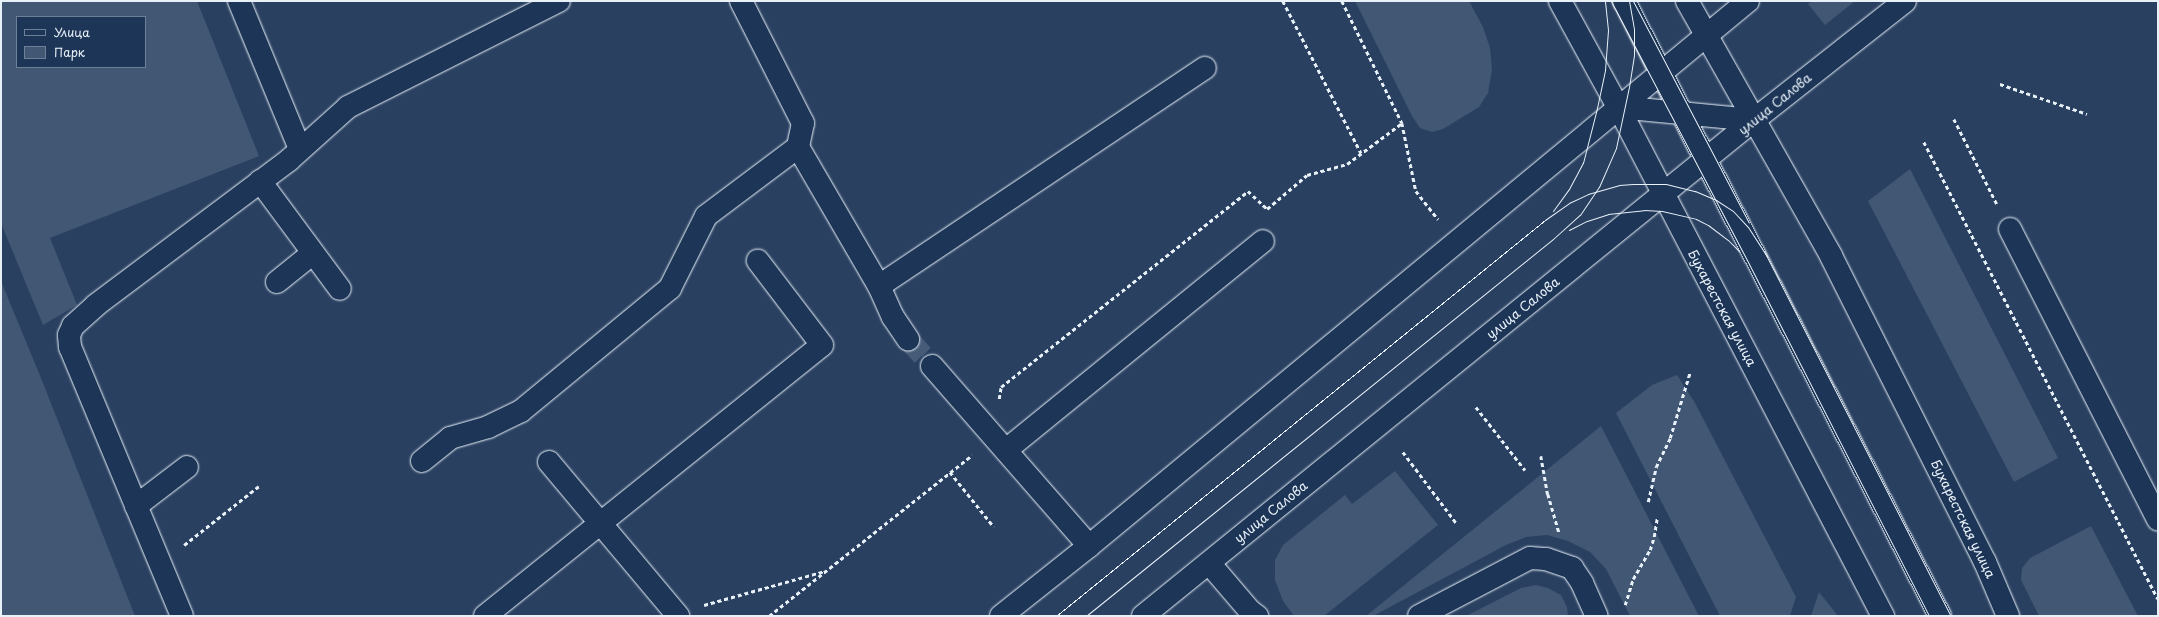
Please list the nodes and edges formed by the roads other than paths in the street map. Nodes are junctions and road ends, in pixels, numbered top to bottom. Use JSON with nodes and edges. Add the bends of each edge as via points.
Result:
{"nodes":[{"id":1,"x":239,"y":1,"type":"edge"},
{"id":2,"x":559,"y":1,"type":"edge"},
{"id":3,"x":741,"y":1,"type":"edge"},
{"id":4,"x":1560,"y":1,"type":"edge"},
{"id":5,"x":1624,"y":1,"type":"edge"},
{"id":6,"x":1687,"y":1,"type":"edge"},
{"id":7,"x":1748,"y":1,"type":"edge"},
{"id":8,"x":1905,"y":1,"type":"edge"},
{"id":9,"x":1706,"y":34,"type":"junction"},
{"id":10,"x":1205,"y":68,"type":"dead end"},
{"id":11,"x":1660,"y":72,"type":"junction"},
{"id":12,"x":1618,"y":107,"type":"junction"},
{"id":13,"x":1682,"y":114,"type":"junction"},
{"id":14,"x":1754,"y":120,"type":"junction"},
{"id":15,"x":798,"y":147,"type":"junction"},
{"id":16,"x":300,"y":150,"type":"junction"},
{"id":17,"x":1706,"y":160,"type":"junction"},
{"id":18,"x":260,"y":181,"type":"junction"},
{"id":19,"x":1663,"y":194,"type":"junction"},
{"id":20,"x":2010,"y":229,"type":"road end"},
{"id":21,"x":1263,"y":241,"type":"dead end"},
{"id":22,"x":313,"y":253,"type":"junction"},
{"id":23,"x":758,"y":261,"type":"dead end"},
{"id":24,"x":277,"y":282,"type":"dead end"},
{"id":25,"x":879,"y":286,"type":"junction"},
{"id":26,"x":340,"y":289,"type":"dead end"},
{"id":27,"x":908,"y":339,"type":"tunnel mouth"},
{"id":28,"x":932,"y":366,"type":"tunnel mouth"},
{"id":29,"x":1000,"y":444,"type":"junction"},
{"id":30,"x":422,"y":461,"type":"dead end"},
{"id":31,"x":549,"y":462,"type":"dead end"},
{"id":32,"x":187,"y":467,"type":"dead end"},
{"id":33,"x":136,"y":506,"type":"junction"},
{"id":34,"x":2158,"y":520,"type":"edge"},
{"id":35,"x":601,"y":524,"type":"junction"},
{"id":36,"x":1089,"y":546,"type":"junction"},
{"id":37,"x":1209,"y":563,"type":"junction"},
{"id":38,"x":676,"y":614,"type":"edge"},
{"id":39,"x":182,"y":616,"type":"edge"},
{"id":40,"x":485,"y":616,"type":"edge"},
{"id":41,"x":1001,"y":616,"type":"edge"},
{"id":42,"x":1143,"y":616,"type":"edge"},
{"id":43,"x":1257,"y":616,"type":"edge"},
{"id":44,"x":1419,"y":616,"type":"edge"},
{"id":45,"x":1597,"y":616,"type":"edge"},
{"id":46,"x":1882,"y":616,"type":"edge"},
{"id":47,"x":1940,"y":616,"type":"edge"},
{"id":48,"x":2008,"y":616,"type":"edge"}],
"edges":[{"from":1,"to":16,"type":"main road"},
{"from":2,"to":16,"type":"main road","via":[[348,107]]},
{"from":3,"to":15,"type":"main road","via":[[803,123]]},
{"from":4,"to":12,"type":"main road","name":"Бухарестская улица"},
{"from":5,"to":11,"type":"main road"},
{"from":6,"to":9,"type":"main road","name":"Бухарестская улица"},
{"from":7,"to":9,"type":"main road"},
{"from":8,"to":14,"type":"main road","name":"улица Салова"},
{"from":9,"to":11,"type":"main road"},
{"from":9,"to":14,"type":"main road","name":"Бухарестская улица"},
{"from":10,"to":25,"type":"main road"},
{"from":11,"to":12,"type":"main road"},
{"from":11,"to":13,"type":"main road"},
{"from":12,"to":13,"type":"main road"},
{"from":12,"to":19,"type":"main road","name":"Бухарестская улица"},
{"from":12,"to":36,"type":"main road"},
{"from":13,"to":14,"type":"main road"},
{"from":13,"to":17,"type":"main road"},
{"from":14,"to":17,"type":"main road","name":"улица Салова"},
{"from":14,"to":48,"type":"main road","name":"Бухарестская улица","via":[[1831,256],[1985,562]]},
{"from":15,"to":25,"type":"main road"},
{"from":15,"to":30,"type":"main road","via":[[706,216],[670,288],[522,411],[488,427],[450,438]]},
{"from":16,"to":18,"type":"main road"},
{"from":17,"to":19,"type":"main road","name":"улица Салова"},
{"from":17,"to":47,"type":"main road"},
{"from":18,"to":22,"type":"main road"},
{"from":18,"to":33,"type":"main road","via":[[96,305],[73,326],[70,348]]},
{"from":19,"to":37,"type":"main road","name":"улица Салова"},
{"from":19,"to":46,"type":"main road","name":"Бухарестская улица"},
{"from":20,"to":34,"type":"main road"},
{"from":21,"to":29,"type":"main road"},
{"from":22,"to":24,"type":"main road"},
{"from":22,"to":26,"type":"main road"},
{"from":23,"to":35,"type":"main road","via":[[822,345]]},
{"from":25,"to":27,"type":"main road","via":[[893,317]]},
{"from":28,"to":29,"type":"main road"},
{"from":29,"to":36,"type":"main road"},
{"from":31,"to":35,"type":"main road"},
{"from":32,"to":33,"type":"main road"},
{"from":33,"to":39,"type":"main road"},
{"from":35,"to":38,"type":"main road"},
{"from":35,"to":40,"type":"main road"},
{"from":36,"to":41,"type":"main road"},
{"from":37,"to":42,"type":"main road","name":"улица Салова"},
{"from":37,"to":43,"type":"main road"},
{"from":44,"to":45,"type":"main road","via":[[1530,558],[1546,559],[1572,568]]}]}
